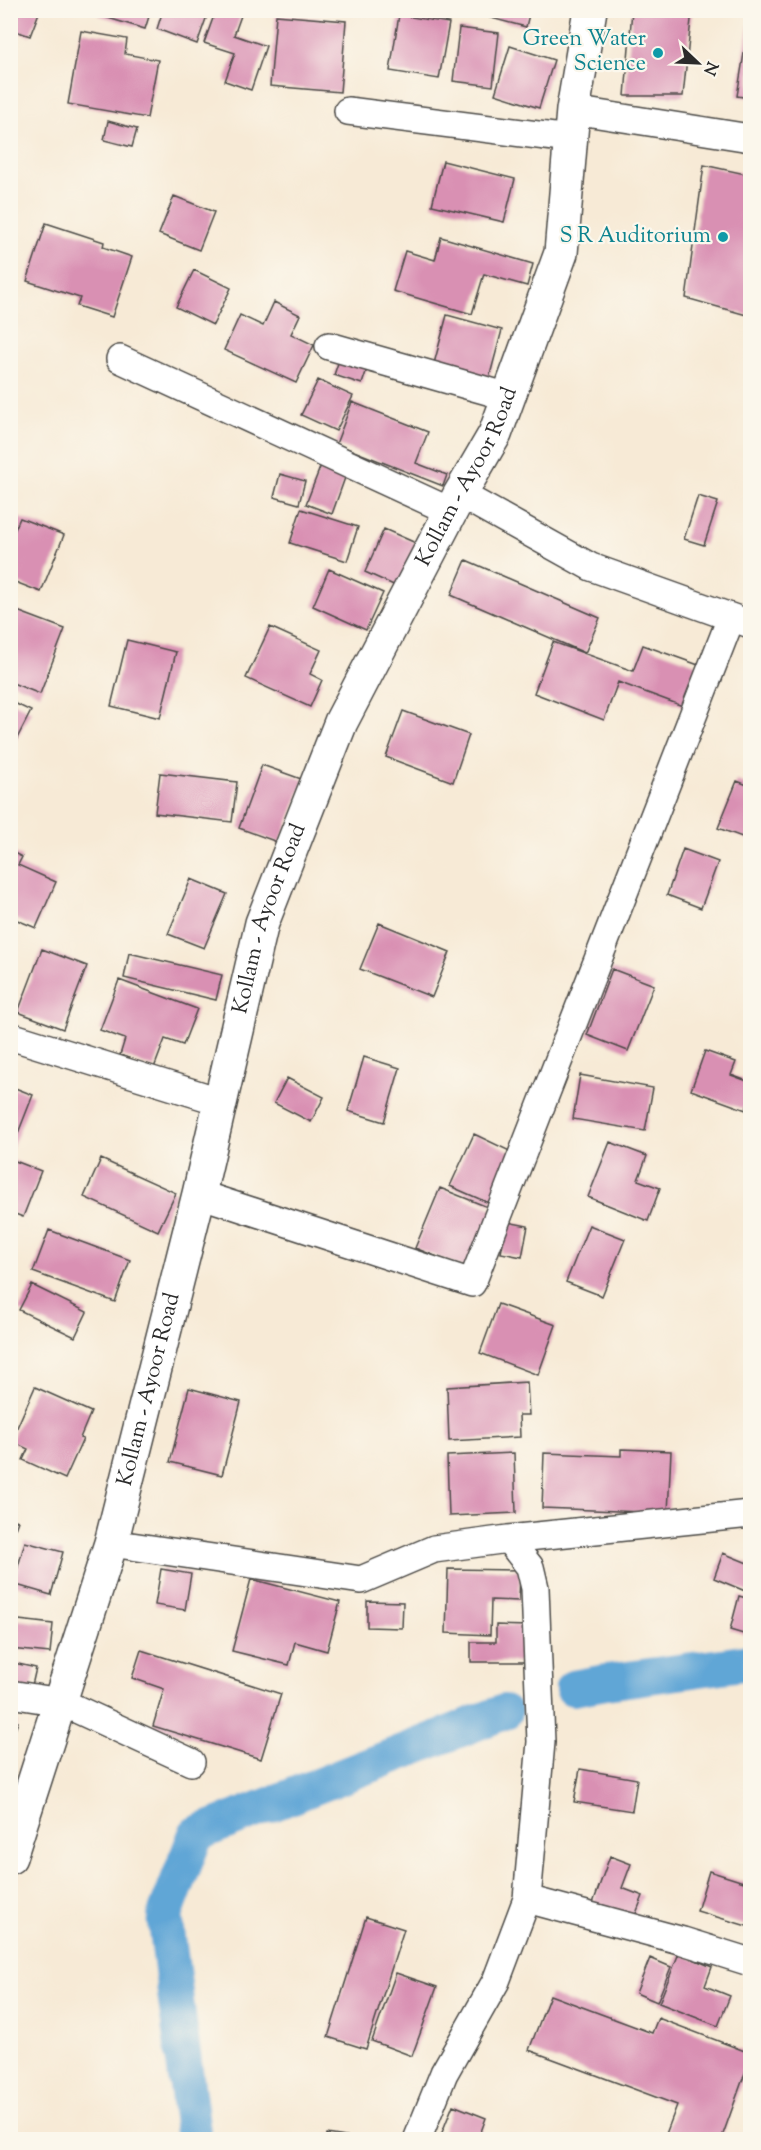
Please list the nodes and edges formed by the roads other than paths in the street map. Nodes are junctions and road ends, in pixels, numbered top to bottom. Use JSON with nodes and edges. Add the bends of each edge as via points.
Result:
{"nodes":[{"id":1,"x":590,"y":10,"type":"edge"},
{"id":2,"x":348,"y":111,"type":"dead end"},
{"id":3,"x":572,"y":125,"type":"junction"},
{"id":4,"x":750,"y":138,"type":"edge"},
{"id":5,"x":329,"y":346,"type":"dead end"},
{"id":6,"x":120,"y":359,"type":"dead end"},
{"id":7,"x":509,"y":397,"type":"junction"},
{"id":8,"x":456,"y":503,"type":"junction"},
{"id":9,"x":740,"y":621,"type":"edge"},
{"id":10,"x":10,"y":1036,"type":"edge"},
{"id":11,"x":219,"y":1101,"type":"junction"},
{"id":12,"x":199,"y":1194,"type":"junction"},
{"id":13,"x":750,"y":1514,"type":"edge"},
{"id":14,"x":508,"y":1539,"type":"junction"},
{"id":15,"x":111,"y":1543,"type":"junction"},
{"id":16,"x":10,"y":1694,"type":"edge"},
{"id":17,"x":61,"y":1702,"type":"junction"},
{"id":18,"x":191,"y":1762,"type":"dead end"},
{"id":19,"x":10,"y":1857,"type":"edge"},
{"id":20,"x":527,"y":1899,"type":"junction"},
{"id":21,"x":750,"y":1962,"type":"edge"},
{"id":22,"x":417,"y":2139,"type":"edge"}],
"edges":[{"from":1,"to":3,"type":"main road","name":"Kollam - Ayoor Road"},
{"from":2,"to":3,"type":"street"},
{"from":3,"to":4,"type":"street"},
{"from":3,"to":7,"type":"main road","name":"Kollam - Ayoor Road","via":[[561,253]]},
{"from":5,"to":7,"type":"street"},
{"from":6,"to":8,"type":"street"},
{"from":7,"to":8,"type":"main road","name":"Kollam - Ayoor Road","via":[[495,434]]},
{"from":8,"to":9,"type":"street","via":[[591,567]]},
{"from":8,"to":11,"type":"main road","name":"Kollam - Ayoor Road","via":[[341,722],[270,900]]},
{"from":9,"to":12,"type":"street","via":[[472,1283]]},
{"from":10,"to":11,"type":"street"},
{"from":11,"to":12,"type":"main road","name":"Kollam - Ayoor Road"},
{"from":12,"to":15,"type":"main road","name":"Kollam - Ayoor Road"},
{"from":13,"to":14,"type":"street"},
{"from":14,"to":15,"type":"street","via":[[434,1549],[361,1581]]},
{"from":14,"to":20,"type":"street","via":[[530,1567],[535,1588],[542,1742]]},
{"from":15,"to":17,"type":"main road","name":"Kollam - Ayoor Road"},
{"from":16,"to":17,"type":"street"},
{"from":17,"to":18,"type":"street"},
{"from":17,"to":19,"type":"main road","name":"Kollam - Ayoor Road"},
{"from":20,"to":21,"type":"street"},
{"from":20,"to":22,"type":"street","via":[[496,1981],[444,2073]]}]}
